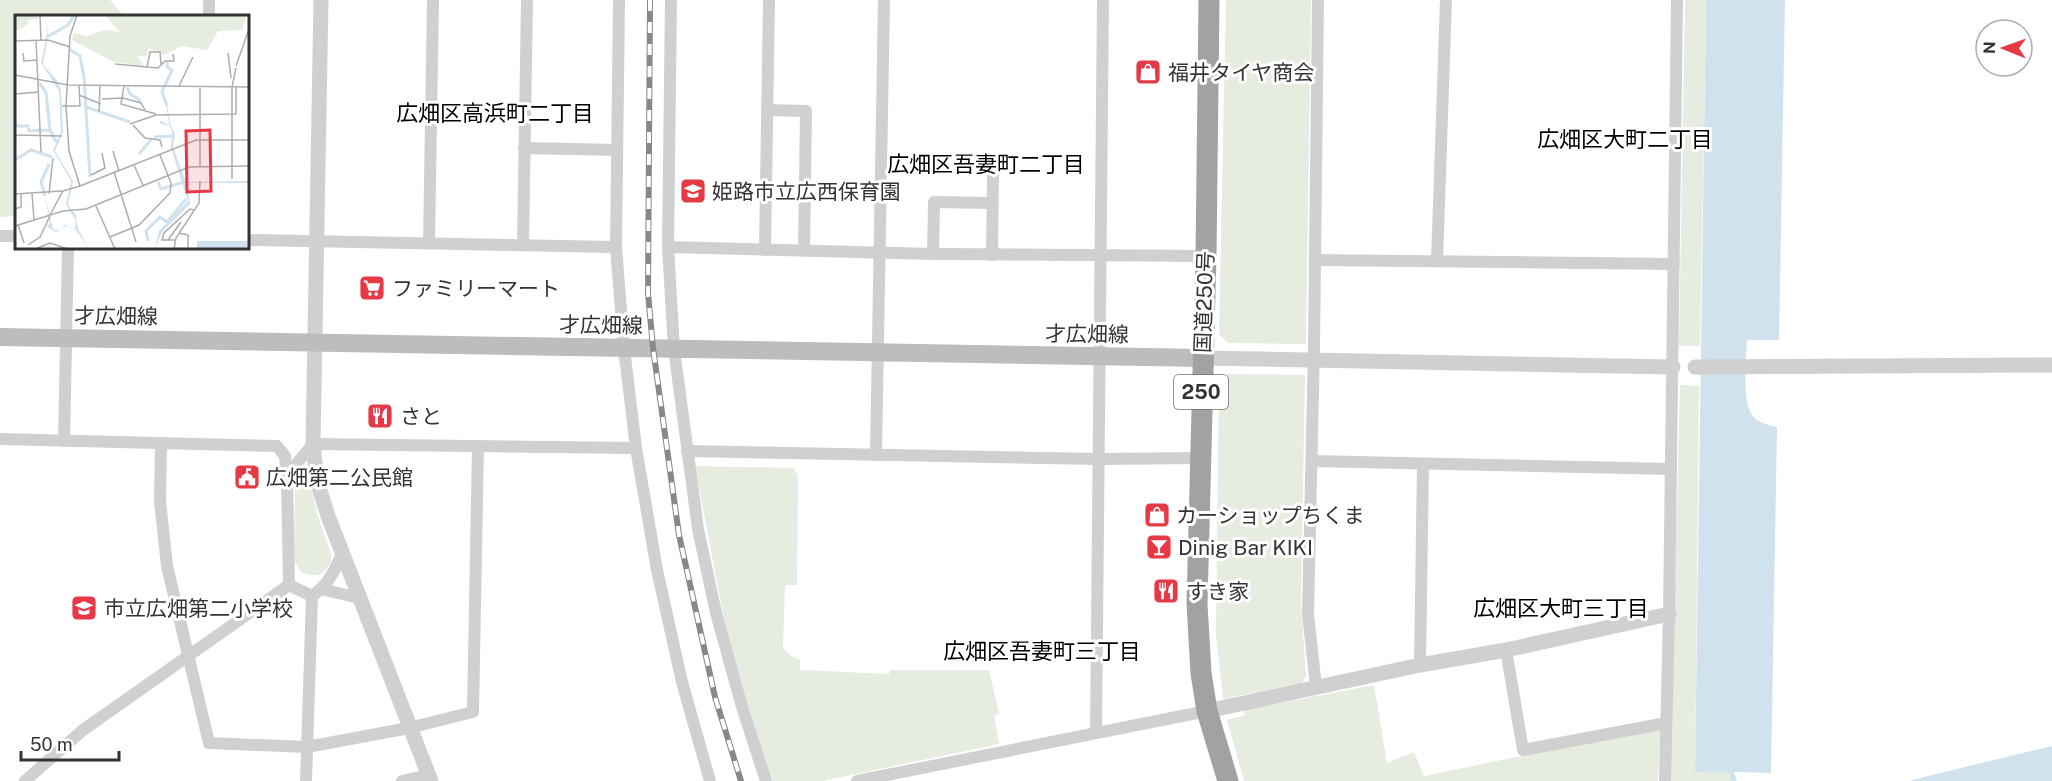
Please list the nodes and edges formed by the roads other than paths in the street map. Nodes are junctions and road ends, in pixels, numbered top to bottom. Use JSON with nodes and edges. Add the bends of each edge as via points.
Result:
{"nodes":[{"id":1,"x":321,"y":0,"type":"edge"},
{"id":2,"x":433,"y":0,"type":"edge"},
{"id":3,"x":527,"y":0,"type":"edge"},
{"id":4,"x":619,"y":0,"type":"edge"},
{"id":5,"x":671,"y":0,"type":"edge"},
{"id":6,"x":770,"y":0,"type":"edge"},
{"id":7,"x":884,"y":0,"type":"edge"},
{"id":8,"x":1103,"y":0,"type":"edge"},
{"id":9,"x":1209,"y":0,"type":"edge"},
{"id":10,"x":1318,"y":0,"type":"edge"},
{"id":11,"x":1446,"y":0,"type":"edge"},
{"id":12,"x":1677,"y":0,"type":"edge"},
{"id":13,"x":767,"y":110,"type":"junction"},
{"id":14,"x":525,"y":148,"type":"junction"},
{"id":15,"x":617,"y":150,"type":"junction"},
{"id":16,"x":993,"y":174,"type":"dead end"},
{"id":17,"x":992,"y":202,"type":"junction"},
{"id":18,"x":249,"y":240,"type":"edge"},
{"id":19,"x":318,"y":241,"type":"junction"},
{"id":20,"x":429,"y":243,"type":"junction"},
{"id":21,"x":523,"y":245,"type":"junction"},
{"id":22,"x":616,"y":247,"type":"junction"},
{"id":23,"x":668,"y":247,"type":"junction"},
{"id":24,"x":68,"y":249,"type":"edge"},
{"id":25,"x":765,"y":249,"type":"junction"},
{"id":26,"x":804,"y":250,"type":"junction"},
{"id":27,"x":879,"y":253,"type":"junction"},
{"id":28,"x":933,"y":254,"type":"junction"},
{"id":29,"x":992,"y":255,"type":"junction"},
{"id":30,"x":1101,"y":256,"type":"junction"},
{"id":31,"x":1206,"y":256,"type":"junction"},
{"id":32,"x":1315,"y":260,"type":"junction"},
{"id":33,"x":1437,"y":261,"type":"junction"},
{"id":34,"x":1674,"y":264,"type":"junction"},
{"id":35,"x":0,"y":337,"type":"edge"},
{"id":36,"x":66,"y":338,"type":"junction"},
{"id":37,"x":314,"y":342,"type":"junction"},
{"id":38,"x":624,"y":348,"type":"junction"},
{"id":39,"x":674,"y":349,"type":"junction"},
{"id":40,"x":878,"y":353,"type":"junction"},
{"id":41,"x":1100,"y":356,"type":"junction"},
{"id":42,"x":1202,"y":358,"type":"junction"},
{"id":43,"x":1314,"y":360,"type":"junction"},
{"id":44,"x":2052,"y":365,"type":"edge"},
{"id":45,"x":1673,"y":367,"type":"junction"},
{"id":46,"x":1695,"y":367,"type":"joint"},
{"id":47,"x":0,"y":439,"type":"edge"},
{"id":48,"x":64,"y":441,"type":"junction"},
{"id":49,"x":160,"y":444,"type":"junction"},
{"id":50,"x":313,"y":444,"type":"junction"},
{"id":51,"x":478,"y":446,"type":"junction"},
{"id":52,"x":636,"y":448,"type":"junction"},
{"id":53,"x":687,"y":451,"type":"junction"},
{"id":54,"x":876,"y":454,"type":"junction"},
{"id":55,"x":1201,"y":458,"type":"junction"},
{"id":56,"x":1099,"y":459,"type":"junction"},
{"id":57,"x":1312,"y":461,"type":"junction"},
{"id":58,"x":1423,"y":464,"type":"junction"},
{"id":59,"x":1671,"y":469,"type":"junction"},
{"id":60,"x":287,"y":475,"type":"junction"},
{"id":61,"x":342,"y":553,"type":"junction"},
{"id":62,"x":289,"y":585,"type":"junction"},
{"id":63,"x":316,"y":593,"type":"junction"},
{"id":64,"x":359,"y":598,"type":"junction"},
{"id":65,"x":1669,"y":614,"type":"junction"},
{"id":66,"x":1506,"y":650,"type":"junction"},
{"id":67,"x":188,"y":657,"type":"junction"},
{"id":68,"x":1420,"y":665,"type":"junction"},
{"id":69,"x":1316,"y":687,"type":"junction"},
{"id":70,"x":1207,"y":711,"type":"junction"},
{"id":71,"x":1666,"y":723,"type":"junction"},
{"id":72,"x":409,"y":728,"type":"junction"},
{"id":73,"x":1096,"y":733,"type":"junction"},
{"id":74,"x":307,"y":747,"type":"junction"},
{"id":75,"x":430,"y":778,"type":"edge"},
{"id":76,"x":26,"y":781,"type":"edge"},
{"id":77,"x":306,"y":781,"type":"edge"},
{"id":78,"x":402,"y":781,"type":"edge"},
{"id":79,"x":710,"y":781,"type":"edge"},
{"id":80,"x":766,"y":781,"type":"edge"},
{"id":81,"x":857,"y":781,"type":"edge"},
{"id":82,"x":1228,"y":781,"type":"edge"},
{"id":83,"x":1665,"y":781,"type":"edge"}],
"edges":[{"from":1,"to":19,"type":"street"},
{"from":2,"to":20,"type":"street"},
{"from":3,"to":14,"type":"street"},
{"from":4,"to":15,"type":"street"},
{"from":5,"to":23,"type":"street"},
{"from":6,"to":13,"type":"street"},
{"from":7,"to":27,"type":"street"},
{"from":8,"to":30,"type":"street"},
{"from":9,"to":31,"type":"highway","name":"国道250号","number":"250"},
{"from":10,"to":32,"type":"street"},
{"from":11,"to":33,"type":"street"},
{"from":12,"to":34,"type":"street"},
{"from":13,"to":25,"type":"street"},
{"from":13,"to":26,"type":"street","via":[[806,111]]},
{"from":14,"to":15,"type":"street"},
{"from":14,"to":21,"type":"street"},
{"from":15,"to":22,"type":"street"},
{"from":16,"to":17,"type":"street"},
{"from":17,"to":28,"type":"street","via":[[934,202]]},
{"from":17,"to":29,"type":"street"},
{"from":18,"to":19,"type":"street"},
{"from":19,"to":20,"type":"street"},
{"from":19,"to":37,"type":"street"},
{"from":20,"to":21,"type":"street"},
{"from":21,"to":22,"type":"street"},
{"from":22,"to":38,"type":"street"},
{"from":23,"to":25,"type":"street"},
{"from":23,"to":39,"type":"street"},
{"from":24,"to":36,"type":"street"},
{"from":25,"to":26,"type":"street"},
{"from":26,"to":27,"type":"street"},
{"from":27,"to":28,"type":"street"},
{"from":27,"to":40,"type":"street"},
{"from":28,"to":29,"type":"street"},
{"from":29,"to":30,"type":"street"},
{"from":30,"to":31,"type":"street"},
{"from":30,"to":41,"type":"street"},
{"from":31,"to":42,"type":"highway","name":"国道250号","number":"250"},
{"from":32,"to":33,"type":"street"},
{"from":32,"to":43,"type":"street"},
{"from":33,"to":34,"type":"street"},
{"from":34,"to":45,"type":"street"},
{"from":35,"to":36,"type":"main road","name":"才広畑線"},
{"from":36,"to":37,"type":"main road","name":"才広畑線"},
{"from":36,"to":48,"type":"street"},
{"from":37,"to":38,"type":"main road","name":"才広畑線"},
{"from":37,"to":50,"type":"street"},
{"from":38,"to":39,"type":"main road","name":"才広畑線"},
{"from":38,"to":52,"type":"street"},
{"from":39,"to":40,"type":"main road","name":"才広畑線"},
{"from":39,"to":53,"type":"street"},
{"from":40,"to":41,"type":"main road","name":"才広畑線"},
{"from":40,"to":54,"type":"street"},
{"from":41,"to":42,"type":"main road","name":"才広畑線"},
{"from":41,"to":56,"type":"street"},
{"from":42,"to":43,"type":"street"},
{"from":42,"to":55,"type":"highway","name":"国道250号","number":"250"},
{"from":43,"to":45,"type":"street"},
{"from":43,"to":57,"type":"street"},
{"from":44,"to":46,"type":"street"},
{"from":45,"to":46,"type":"street"},
{"from":45,"to":59,"type":"street"},
{"from":47,"to":48,"type":"street"},
{"from":48,"to":49,"type":"street"},
{"from":49,"to":60,"type":"street","via":[[277,446],[285,456]]},
{"from":49,"to":67,"type":"street","via":[[160,501],[167,566]]},
{"from":50,"to":51,"type":"street"},
{"from":50,"to":60,"type":"street"},
{"from":50,"to":61,"type":"street","via":[[317,481]]},
{"from":51,"to":52,"type":"street"},
{"from":51,"to":72,"type":"street","via":[[473,712]]},
{"from":52,"to":79,"type":"street","via":[[677,660]]},
{"from":53,"to":54,"type":"street"},
{"from":53,"to":80,"type":"street","via":[[716,613]]},
{"from":54,"to":56,"type":"street"},
{"from":55,"to":56,"type":"street"},
{"from":55,"to":70,"type":"highway","name":"国道250号","number":"250","via":[[1197,604],[1200,673]]},
{"from":56,"to":73,"type":"street"},
{"from":57,"to":58,"type":"street"},
{"from":57,"to":69,"type":"street","via":[[1308,614]]},
{"from":58,"to":59,"type":"street"},
{"from":58,"to":68,"type":"street"},
{"from":59,"to":65,"type":"street"},
{"from":60,"to":62,"type":"street"},
{"from":61,"to":63,"type":"street","via":[[334,572]]},
{"from":61,"to":64,"type":"street"},
{"from":62,"to":63,"type":"street"},
{"from":62,"to":67,"type":"street"},
{"from":63,"to":64,"type":"street"},
{"from":63,"to":74,"type":"street"},
{"from":64,"to":72,"type":"street"},
{"from":65,"to":66,"type":"street"},
{"from":65,"to":71,"type":"street"},
{"from":66,"to":68,"type":"street"},
{"from":66,"to":71,"type":"street","via":[[1523,750]]},
{"from":67,"to":74,"type":"street","via":[[209,743]]},
{"from":67,"to":76,"type":"street","via":[[83,730]]},
{"from":68,"to":69,"type":"street"},
{"from":69,"to":70,"type":"street"},
{"from":70,"to":73,"type":"street"},
{"from":70,"to":82,"type":"highway","name":"国道250号","number":"250"},
{"from":71,"to":83,"type":"street"},
{"from":72,"to":74,"type":"street"},
{"from":72,"to":75,"type":"street"},
{"from":73,"to":81,"type":"street"},
{"from":74,"to":77,"type":"street"},
{"from":75,"to":78,"type":"street"}]}
